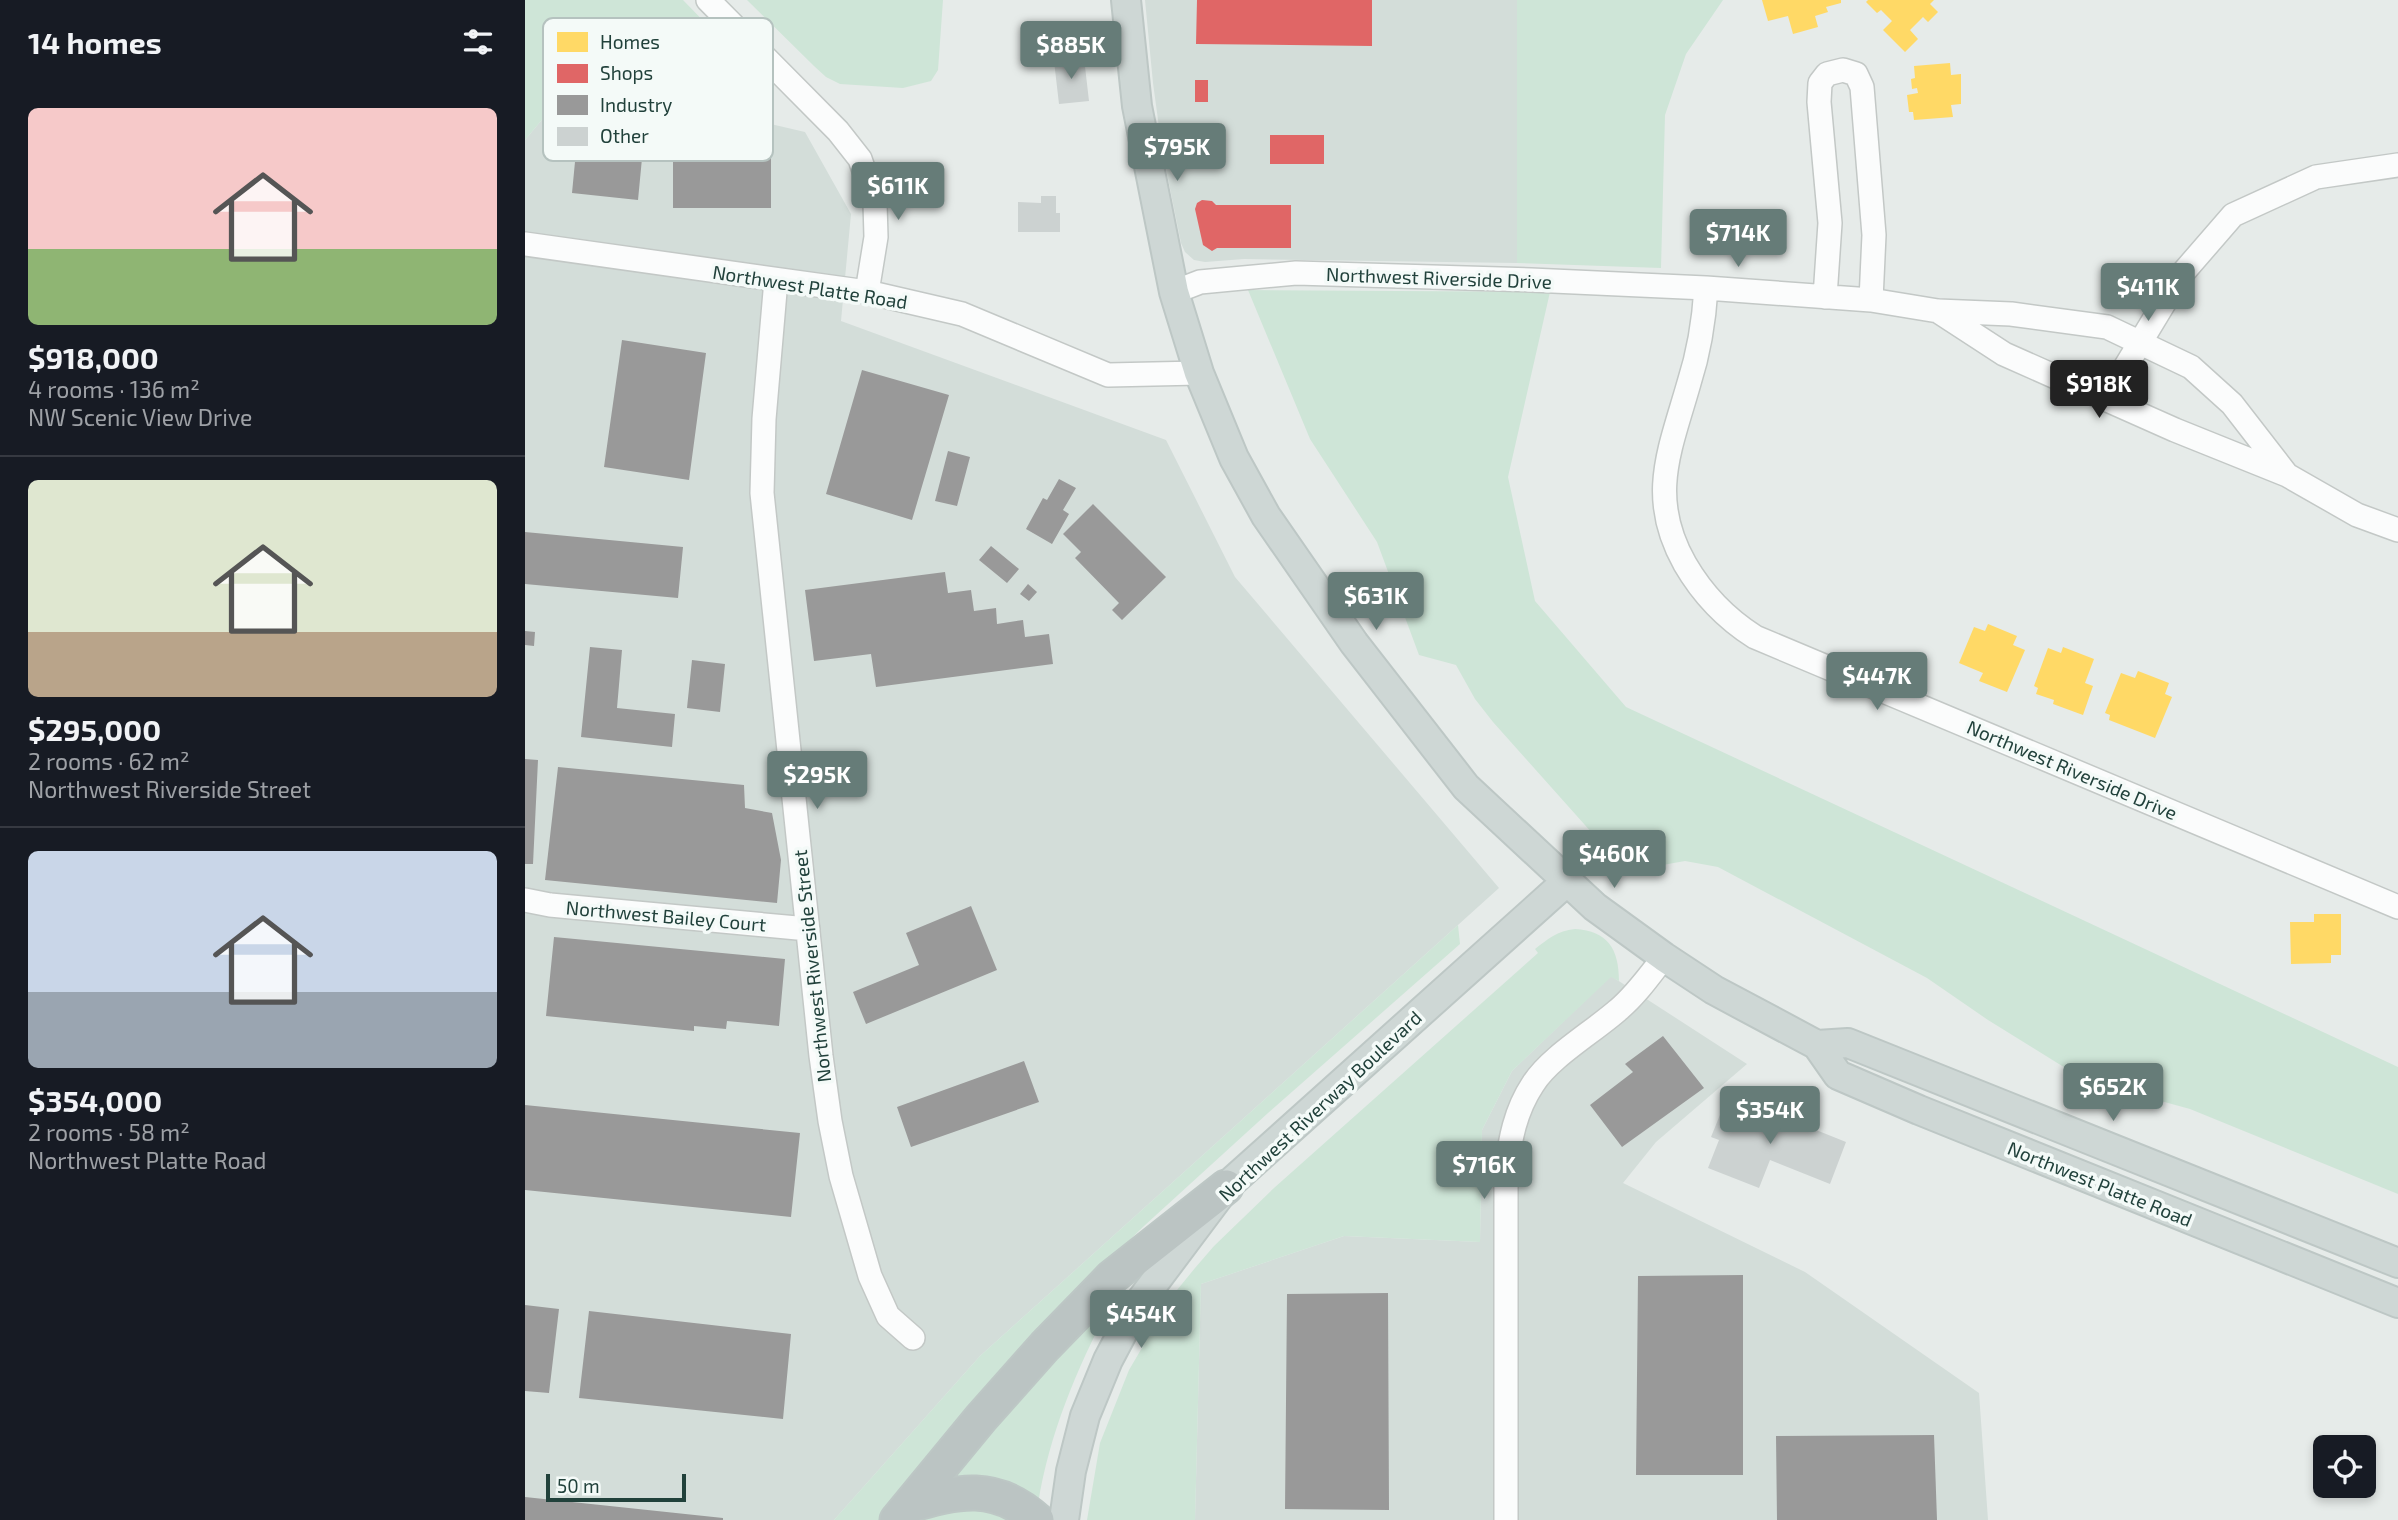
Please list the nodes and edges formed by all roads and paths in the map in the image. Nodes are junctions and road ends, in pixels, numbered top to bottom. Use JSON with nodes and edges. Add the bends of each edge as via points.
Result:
{"nodes":[{"id":1,"x":708,"y":0,"type":"edge"},
{"id":2,"x":1126,"y":0,"type":"edge"},
{"id":3,"x":726,"y":18,"type":"edge"},
{"id":4,"x":773,"y":66,"type":"edge"},
{"id":5,"x":2398,"y":165,"type":"edge"},
{"id":6,"x":525,"y":244,"type":"edge"},
{"id":7,"x":776,"y":280,"type":"junction"},
{"id":8,"x":1706,"y":288,"type":"junction"},
{"id":9,"x":867,"y":292,"type":"junction"},
{"id":10,"x":1174,"y":292,"type":"junction"},
{"id":11,"x":1825,"y":297,"type":"junction"},
{"id":12,"x":1871,"y":300,"type":"junction"},
{"id":13,"x":1938,"y":311,"type":"junction"},
{"id":14,"x":2140,"y":343,"type":"junction"},
{"id":15,"x":1199,"y":373,"type":"junction"},
{"id":16,"x":2106,"y":399,"type":"junction"},
{"id":17,"x":2287,"y":475,"type":"junction"},
{"id":18,"x":2398,"y":530,"type":"edge"},
{"id":19,"x":1566,"y":882,"type":"junction"},
{"id":20,"x":525,"y":900,"type":"edge"},
{"id":21,"x":2398,"y":907,"type":"edge"},
{"id":22,"x":808,"y":929,"type":"junction"},
{"id":23,"x":1664,"y":957,"type":"junction"},
{"id":24,"x":1817,"y":1045,"type":"junction"},
{"id":25,"x":1226,"y":1187,"type":"junction"},
{"id":26,"x":2398,"y":1263,"type":"edge"},
{"id":27,"x":2398,"y":1303,"type":"edge"},
{"id":28,"x":913,"y":1338,"type":"dead end"},
{"id":29,"x":903,"y":1512,"type":"edge"},
{"id":30,"x":1037,"y":1520,"type":"edge"},
{"id":31,"x":1064,"y":1520,"type":"edge"},
{"id":32,"x":1506,"y":1520,"type":"edge"}],
"edges":[{"from":1,"to":3,"type":"street"},
{"from":2,"to":10,"type":"main road","via":[[1137,106]]},
{"from":4,"to":9,"type":"street","via":[[860,159],[875,203],[876,237]]},
{"from":5,"to":14,"type":"street","via":[[2316,177],[2233,215],[2181,275]]},
{"from":6,"to":7,"type":"street","name":"Northwest Platte Road"},
{"from":7,"to":9,"type":"street","name":"Northwest Platte Road"},
{"from":7,"to":22,"type":"street","name":"Northwest Riverside Street","via":[[762,494]]},
{"from":8,"to":10,"type":"street","name":"Northwest Riverside Drive","via":[[1296,273],[1200,282]]},
{"from":8,"to":11,"type":"street","name":"Northwest Riverside Drive"},
{"from":8,"to":21,"type":"street","name":"Northwest Riverside Drive","via":[[1704,326],[1667,458],[1664,486],[1677,549],[1695,581],[1731,621],[1755,636]]},
{"from":9,"to":15,"type":"street","name":"Northwest Platte Road","via":[[962,314],[1108,375]]},
{"from":10,"to":15,"type":"main road"},
{"from":11,"to":12,"type":"street","name":"Northwest Riverside Drive"},
{"from":11,"to":12,"type":"street","via":[[1830,223],[1820,83],[1828,74],[1843,71],[1856,74],[1862,87],[1874,235]]},
{"from":12,"to":13,"type":"street","name":"Northwest Riverside Drive"},
{"from":13,"to":14,"type":"street","name":"Northwest Riverside Drive","via":[[2011,314],[2107,327]]},
{"from":13,"to":16,"type":"street","via":[[2004,354]]},
{"from":14,"to":16,"type":"street"},
{"from":14,"to":17,"type":"street","name":"Northwest Riverside Drive","via":[[2191,368],[2232,404]]},
{"from":15,"to":19,"type":"main road","name":"Northwest Platte Road","via":[[1252,493],[1354,643],[1466,787]]},
{"from":16,"to":17,"type":"street"},
{"from":17,"to":18,"type":"street","via":[[2357,515]]},
{"from":19,"to":23,"type":"main road","name":"Northwest Platte Road"},
{"from":19,"to":25,"type":"main road","name":"Northwest Riverway Boulevard"},
{"from":20,"to":22,"type":"street","name":"Northwest Bailey Court"},
{"from":22,"to":28,"type":"street","name":"Northwest Riverside Street","via":[[821,1056],[841,1176],[874,1286],[888,1316]]},
{"from":23,"to":24,"type":"main road","name":"Northwest Platte Road","via":[[1714,990]]},
{"from":23,"to":32,"type":"street","via":[[1619,1009],[1534,1082],[1516,1120],[1506,1171]]},
{"from":24,"to":26,"type":"main road","name":"Northwest Platte Road","via":[[1849,1043]]},
{"from":24,"to":27,"type":"main road","name":"Northwest Platte Road","via":[[1838,1075]]},
{"from":25,"to":29,"type":"highway","via":[[1112,1277],[990,1407]]},
{"from":25,"to":31,"type":"main road","name":"Northwest Riverway Boulevard","via":[[1136,1307],[1108,1360],[1085,1416]]},
{"from":29,"to":30,"type":"highway","via":[[952,1493],[980,1493],[1006,1500]]}]}
